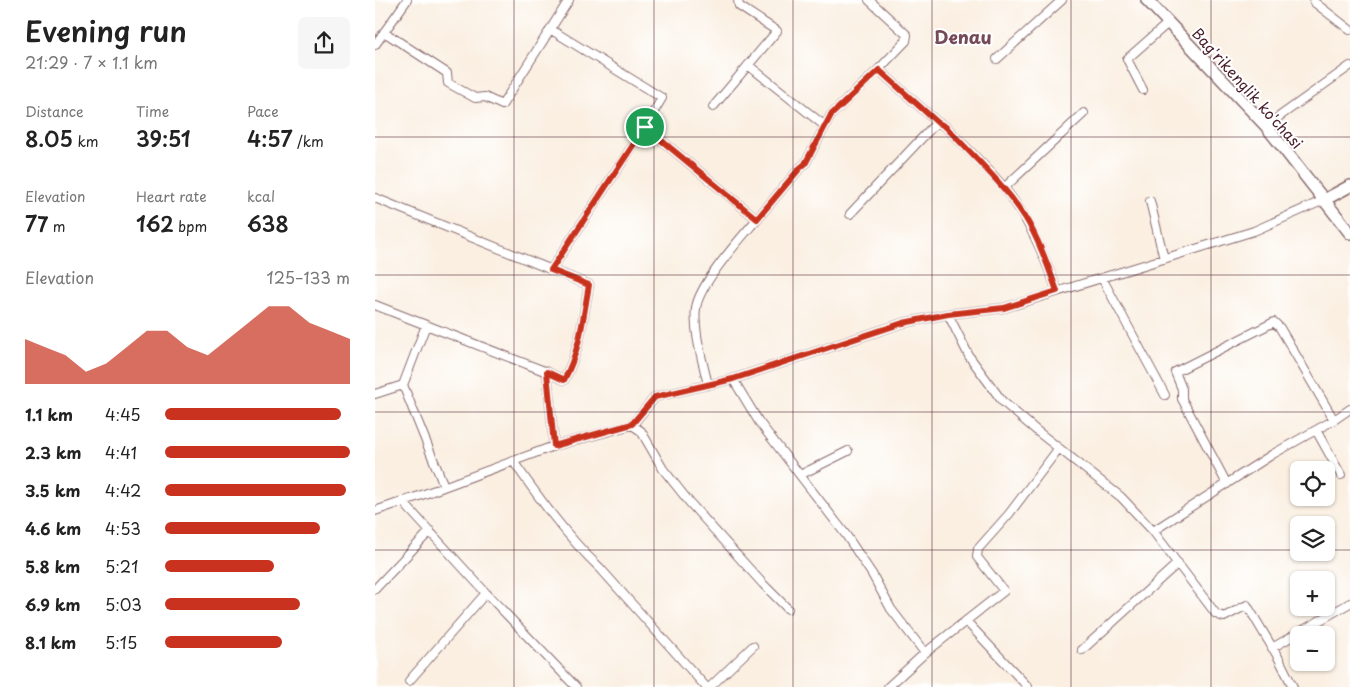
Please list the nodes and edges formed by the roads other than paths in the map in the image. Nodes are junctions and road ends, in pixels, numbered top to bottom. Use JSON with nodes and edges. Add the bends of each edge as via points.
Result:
{"nodes":[{"id":1,"x":407,"y":0,"type":"edge"},
{"id":2,"x":569,"y":0,"type":"edge"},
{"id":3,"x":737,"y":0,"type":"edge"},
{"id":4,"x":869,"y":0,"type":"edge"},
{"id":5,"x":1061,"y":0,"type":"edge"},
{"id":6,"x":1150,"y":1,"type":"edge"},
{"id":7,"x":1314,"y":2,"type":"dead end"},
{"id":8,"x":1168,"y":23,"type":"junction"},
{"id":9,"x":550,"y":29,"type":"junction"},
{"id":10,"x":1350,"y":30,"type":"edge"},
{"id":11,"x":384,"y":32,"type":"junction"},
{"id":12,"x":375,"y":45,"type":"edge"},
{"id":13,"x":997,"y":59,"type":"dead end"},
{"id":14,"x":748,"y":65,"type":"junction"},
{"id":15,"x":1350,"y":66,"type":"edge"},
{"id":16,"x":879,"y":70,"type":"junction"},
{"id":17,"x":1143,"y":90,"type":"dead end"},
{"id":18,"x":713,"y":107,"type":"dead end"},
{"id":19,"x":1084,"y":113,"type":"dead end"},
{"id":20,"x":937,"y":122,"type":"junction"},
{"id":21,"x":825,"y":126,"type":"junction"},
{"id":22,"x":1266,"y":126,"type":"junction"},
{"id":23,"x":645,"y":127,"type":"junction"},
{"id":24,"x":1350,"y":186,"type":"edge"},
{"id":25,"x":1004,"y":188,"type":"junction"},
{"id":26,"x":375,"y":198,"type":"edge"},
{"id":27,"x":1324,"y":200,"type":"junction"},
{"id":28,"x":1150,"y":201,"type":"dead end"},
{"id":29,"x":850,"y":214,"type":"dead end"},
{"id":30,"x":757,"y":219,"type":"junction"},
{"id":31,"x":1350,"y":233,"type":"edge"},
{"id":32,"x":1164,"y":258,"type":"junction"},
{"id":33,"x":551,"y":270,"type":"junction"},
{"id":34,"x":1102,"y":278,"type":"junction"},
{"id":35,"x":1057,"y":291,"type":"junction"},
{"id":36,"x":375,"y":305,"type":"edge"},
{"id":37,"x":948,"y":314,"type":"junction"},
{"id":38,"x":427,"y":325,"type":"junction"},
{"id":39,"x":547,"y":372,"type":"junction"},
{"id":40,"x":733,"y":379,"type":"junction"},
{"id":41,"x":403,"y":385,"type":"junction"},
{"id":42,"x":708,"y":385,"type":"junction"},
{"id":43,"x":375,"y":394,"type":"edge"},
{"id":44,"x":1165,"y":395,"type":"dead end"},
{"id":45,"x":1350,"y":409,"type":"edge"},
{"id":46,"x":1334,"y":420,"type":"junction"},
{"id":47,"x":632,"y":424,"type":"junction"},
{"id":48,"x":1316,"y":430,"type":"junction"},
{"id":49,"x":554,"y":446,"type":"junction"},
{"id":50,"x":1059,"y":448,"type":"junction"},
{"id":51,"x":847,"y":450,"type":"dead end"},
{"id":52,"x":513,"y":461,"type":"junction"},
{"id":53,"x":800,"y":475,"type":"junction"},
{"id":54,"x":1341,"y":475,"type":"dead end"},
{"id":55,"x":1227,"y":484,"type":"junction"},
{"id":56,"x":444,"y":486,"type":"junction"},
{"id":57,"x":402,"y":501,"type":"junction"},
{"id":58,"x":375,"y":511,"type":"edge"},
{"id":59,"x":430,"y":531,"type":"junction"},
{"id":60,"x":1153,"y":531,"type":"junction"},
{"id":61,"x":1178,"y":563,"type":"junction"},
{"id":62,"x":375,"y":589,"type":"edge"},
{"id":63,"x":486,"y":593,"type":"junction"},
{"id":64,"x":1350,"y":603,"type":"edge"},
{"id":65,"x":788,"y":608,"type":"dead end"},
{"id":66,"x":965,"y":621,"type":"junction"},
{"id":67,"x":753,"y":646,"type":"dead end"},
{"id":68,"x":1272,"y":648,"type":"junction"},
{"id":69,"x":1082,"y":650,"type":"dead end"},
{"id":70,"x":925,"y":653,"type":"junction"},
{"id":71,"x":409,"y":681,"type":"dead end"},
{"id":72,"x":576,"y":687,"type":"edge"},
{"id":73,"x":706,"y":687,"type":"edge"},
{"id":74,"x":710,"y":687,"type":"edge"},
{"id":75,"x":888,"y":687,"type":"edge"},
{"id":76,"x":1028,"y":687,"type":"edge"},
{"id":77,"x":1293,"y":687,"type":"edge"}],
"edges":[{"from":1,"to":11,"type":"street"},
{"from":2,"to":9,"type":"street"},
{"from":3,"to":14,"type":"street","via":[[739,6],[777,31]]},
{"from":4,"to":16,"type":"street","via":[[907,35],[906,41]]},
{"from":5,"to":13,"type":"street"},
{"from":6,"to":8,"type":"main road","name":"Bag'rikenglik ko'chasi"},
{"from":7,"to":10,"type":"street"},
{"from":8,"to":17,"type":"street","via":[[1127,59]]},
{"from":8,"to":22,"type":"main road","name":"Bag'rikenglik ko'chasi"},
{"from":9,"to":11,"type":"street","via":[[502,105],[485,97],[475,98],[448,84],[447,73]]},
{"from":9,"to":23,"type":"street","via":[[662,98]]},
{"from":11,"to":12,"type":"street"},
{"from":14,"to":18,"type":"street"},
{"from":14,"to":21,"type":"street"},
{"from":15,"to":22,"type":"street"},
{"from":16,"to":20,"type":"street"},
{"from":16,"to":21,"type":"street","via":[[831,115]]},
{"from":19,"to":25,"type":"street"},
{"from":20,"to":25,"type":"street","via":[[946,127]]},
{"from":20,"to":29,"type":"street"},
{"from":21,"to":30,"type":"street","via":[[805,164]]},
{"from":22,"to":27,"type":"main road","name":"Bag'rikenglik ko'chasi"},
{"from":23,"to":30,"type":"street"},
{"from":23,"to":33,"type":"street"},
{"from":24,"to":27,"type":"main road"},
{"from":25,"to":35,"type":"street","via":[[1026,219]]},
{"from":26,"to":33,"type":"street"},
{"from":27,"to":31,"type":"main road","name":"Bag'rikenglik ko'chasi"},
{"from":27,"to":32,"type":"street","via":[[1254,231]]},
{"from":28,"to":32,"type":"street"},
{"from":30,"to":42,"type":"street","via":[[720,264],[696,307],[697,334]]},
{"from":32,"to":34,"type":"street"},
{"from":33,"to":39,"type":"street","via":[[589,285],[577,350],[568,373],[564,380]]},
{"from":34,"to":35,"type":"street"},
{"from":34,"to":44,"type":"street"},
{"from":35,"to":37,"type":"street","via":[[1004,308]]},
{"from":36,"to":38,"type":"street"},
{"from":37,"to":40,"type":"street","via":[[903,323]]},
{"from":37,"to":50,"type":"street","via":[[969,356],[1002,401]]},
{"from":38,"to":39,"type":"street"},
{"from":38,"to":41,"type":"street"},
{"from":39,"to":49,"type":"street"},
{"from":40,"to":42,"type":"street"},
{"from":40,"to":53,"type":"street","via":[[759,422]]},
{"from":41,"to":43,"type":"street"},
{"from":41,"to":56,"type":"street"},
{"from":42,"to":47,"type":"street","via":[[655,397]]},
{"from":45,"to":46,"type":"street"},
{"from":46,"to":48,"type":"street"},
{"from":46,"to":55,"type":"street","via":[[1275,322],[1175,372],[1183,390],[1182,399]]},
{"from":47,"to":49,"type":"street"},
{"from":47,"to":65,"type":"street","via":[[641,431],[663,469],[690,503]]},
{"from":48,"to":54,"type":"street"},
{"from":48,"to":55,"type":"street"},
{"from":49,"to":52,"type":"street"},
{"from":50,"to":60,"type":"street","via":[[1121,497]]},
{"from":50,"to":66,"type":"street","via":[[979,549],[977,557],[1004,592]]},
{"from":51,"to":53,"type":"street"},
{"from":52,"to":56,"type":"street"},
{"from":52,"to":73,"type":"street","via":[[589,558]]},
{"from":53,"to":70,"type":"street","via":[[846,535],[891,609]]},
{"from":55,"to":60,"type":"street"},
{"from":56,"to":57,"type":"street"},
{"from":57,"to":58,"type":"street"},
{"from":57,"to":59,"type":"street"},
{"from":59,"to":62,"type":"street"},
{"from":59,"to":63,"type":"street"},
{"from":60,"to":61,"type":"street"},
{"from":61,"to":68,"type":"street","via":[[1216,614],[1224,617],[1247,605]]},
{"from":61,"to":69,"type":"street"},
{"from":63,"to":71,"type":"street"},
{"from":63,"to":72,"type":"street"},
{"from":64,"to":68,"type":"street"},
{"from":66,"to":70,"type":"street"},
{"from":66,"to":76,"type":"street"},
{"from":67,"to":74,"type":"street"},
{"from":68,"to":77,"type":"street"},
{"from":70,"to":75,"type":"street"}]}
